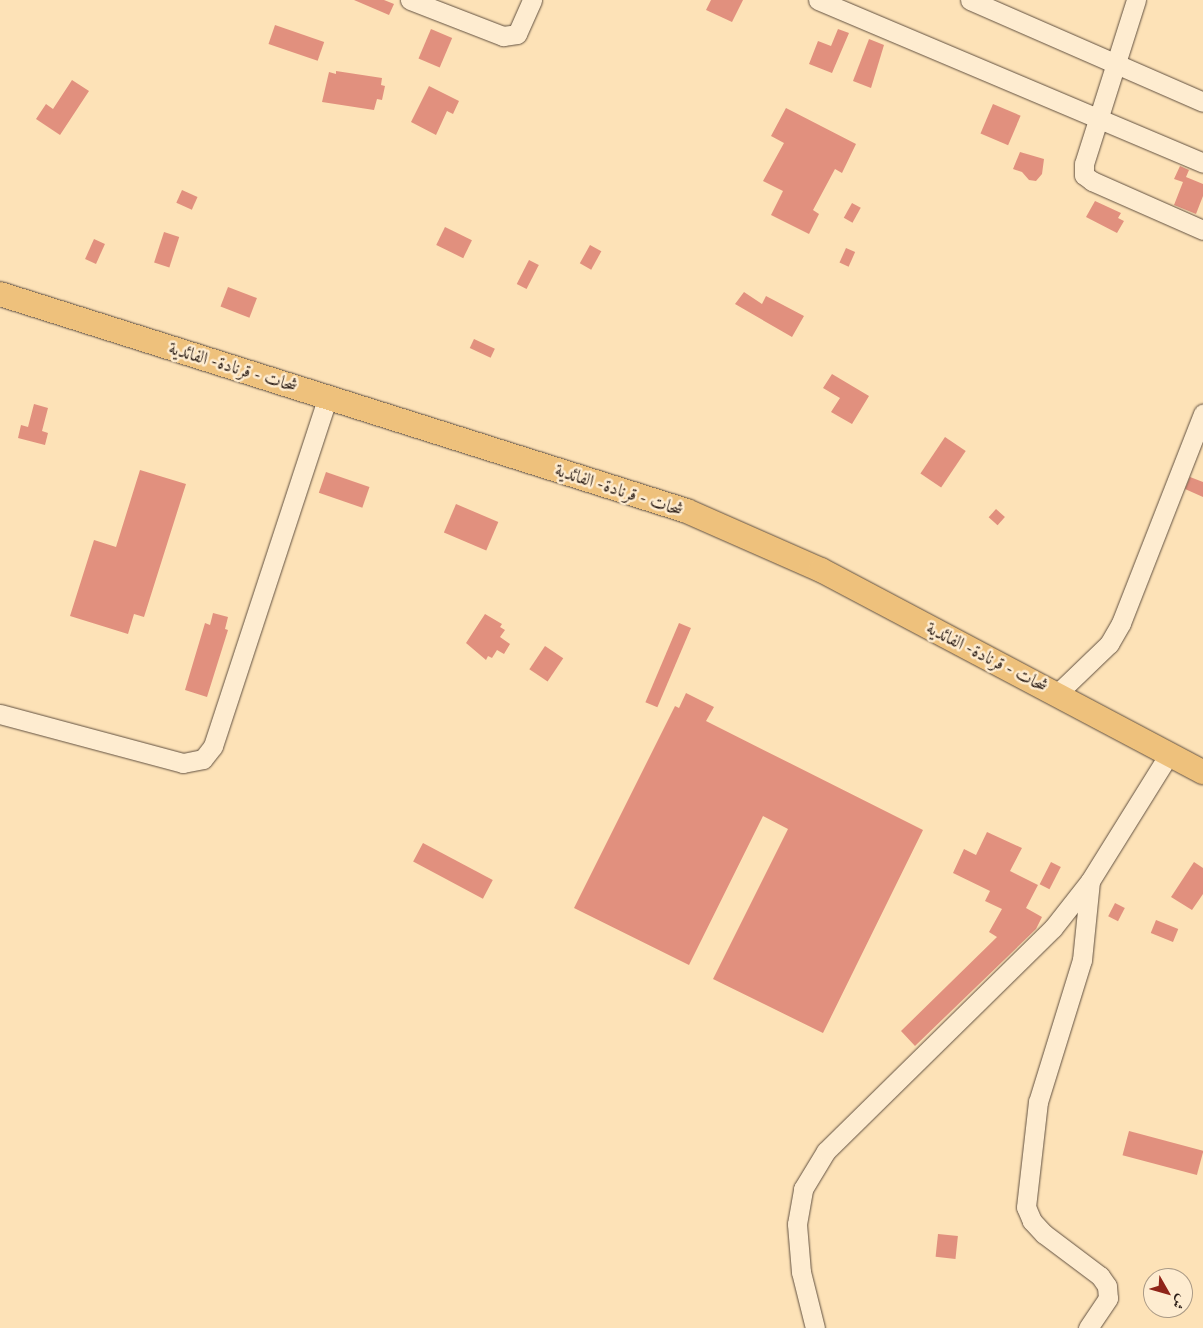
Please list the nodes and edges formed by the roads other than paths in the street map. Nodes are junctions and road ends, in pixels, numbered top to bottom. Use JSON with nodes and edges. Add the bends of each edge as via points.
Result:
{"nodes":[{"id":1,"x":410,"y":0,"type":"edge"},
{"id":2,"x":532,"y":0,"type":"edge"},
{"id":3,"x":818,"y":0,"type":"edge"},
{"id":4,"x":970,"y":0,"type":"edge"},
{"id":5,"x":1136,"y":0,"type":"edge"},
{"id":6,"x":1115,"y":64,"type":"junction"},
{"id":7,"x":1203,"y":102,"type":"edge"},
{"id":8,"x":1097,"y":119,"type":"junction"},
{"id":9,"x":1203,"y":163,"type":"edge"},
{"id":10,"x":1203,"y":230,"type":"edge"},
{"id":11,"x":0,"y":294,"type":"edge"},
{"id":12,"x":328,"y":397,"type":"junction"},
{"id":13,"x":1203,"y":414,"type":"edge"},
{"id":14,"x":1058,"y":694,"type":"junction"},
{"id":15,"x":0,"y":714,"type":"edge"},
{"id":16,"x":1169,"y":754,"type":"junction"},
{"id":17,"x":1203,"y":772,"type":"edge"},
{"id":18,"x":1090,"y":881,"type":"junction"},
{"id":19,"x":816,"y":1328,"type":"edge"},
{"id":20,"x":1088,"y":1328,"type":"edge"}],
"edges":[{"from":1,"to":2,"type":"street","via":[[503,36],[517,34]]},
{"from":3,"to":8,"type":"street"},
{"from":4,"to":6,"type":"street"},
{"from":5,"to":6,"type":"street"},
{"from":6,"to":7,"type":"street"},
{"from":6,"to":8,"type":"street"},
{"from":8,"to":9,"type":"street"},
{"from":8,"to":10,"type":"street","via":[[1084,175]]},
{"from":11,"to":12,"type":"main road","name":"شحات - قرنادة- الفائدية"},
{"from":12,"to":14,"type":"main road","name":"شحات - قرنادة- الفائدية","via":[[687,511],[771,546]]},
{"from":12,"to":15,"type":"street","via":[[213,746],[203,759],[183,763]]},
{"from":13,"to":14,"type":"street","via":[[1120,623],[1109,644]]},
{"from":14,"to":16,"type":"main road","name":"شحات - قرنادة- الفائدية"},
{"from":16,"to":17,"type":"main road","name":"شحات - قرنادة- الفائدية"},
{"from":16,"to":18,"type":"street"},
{"from":18,"to":19,"type":"street","via":[[1012,972],[826,1151],[803,1190],[797,1224],[802,1272]]},
{"from":18,"to":20,"type":"street","via":[[1082,960],[1038,1102],[1026,1207],[1032,1221],[1044,1234],[1100,1276],[1107,1286],[1108,1298]]}]}
